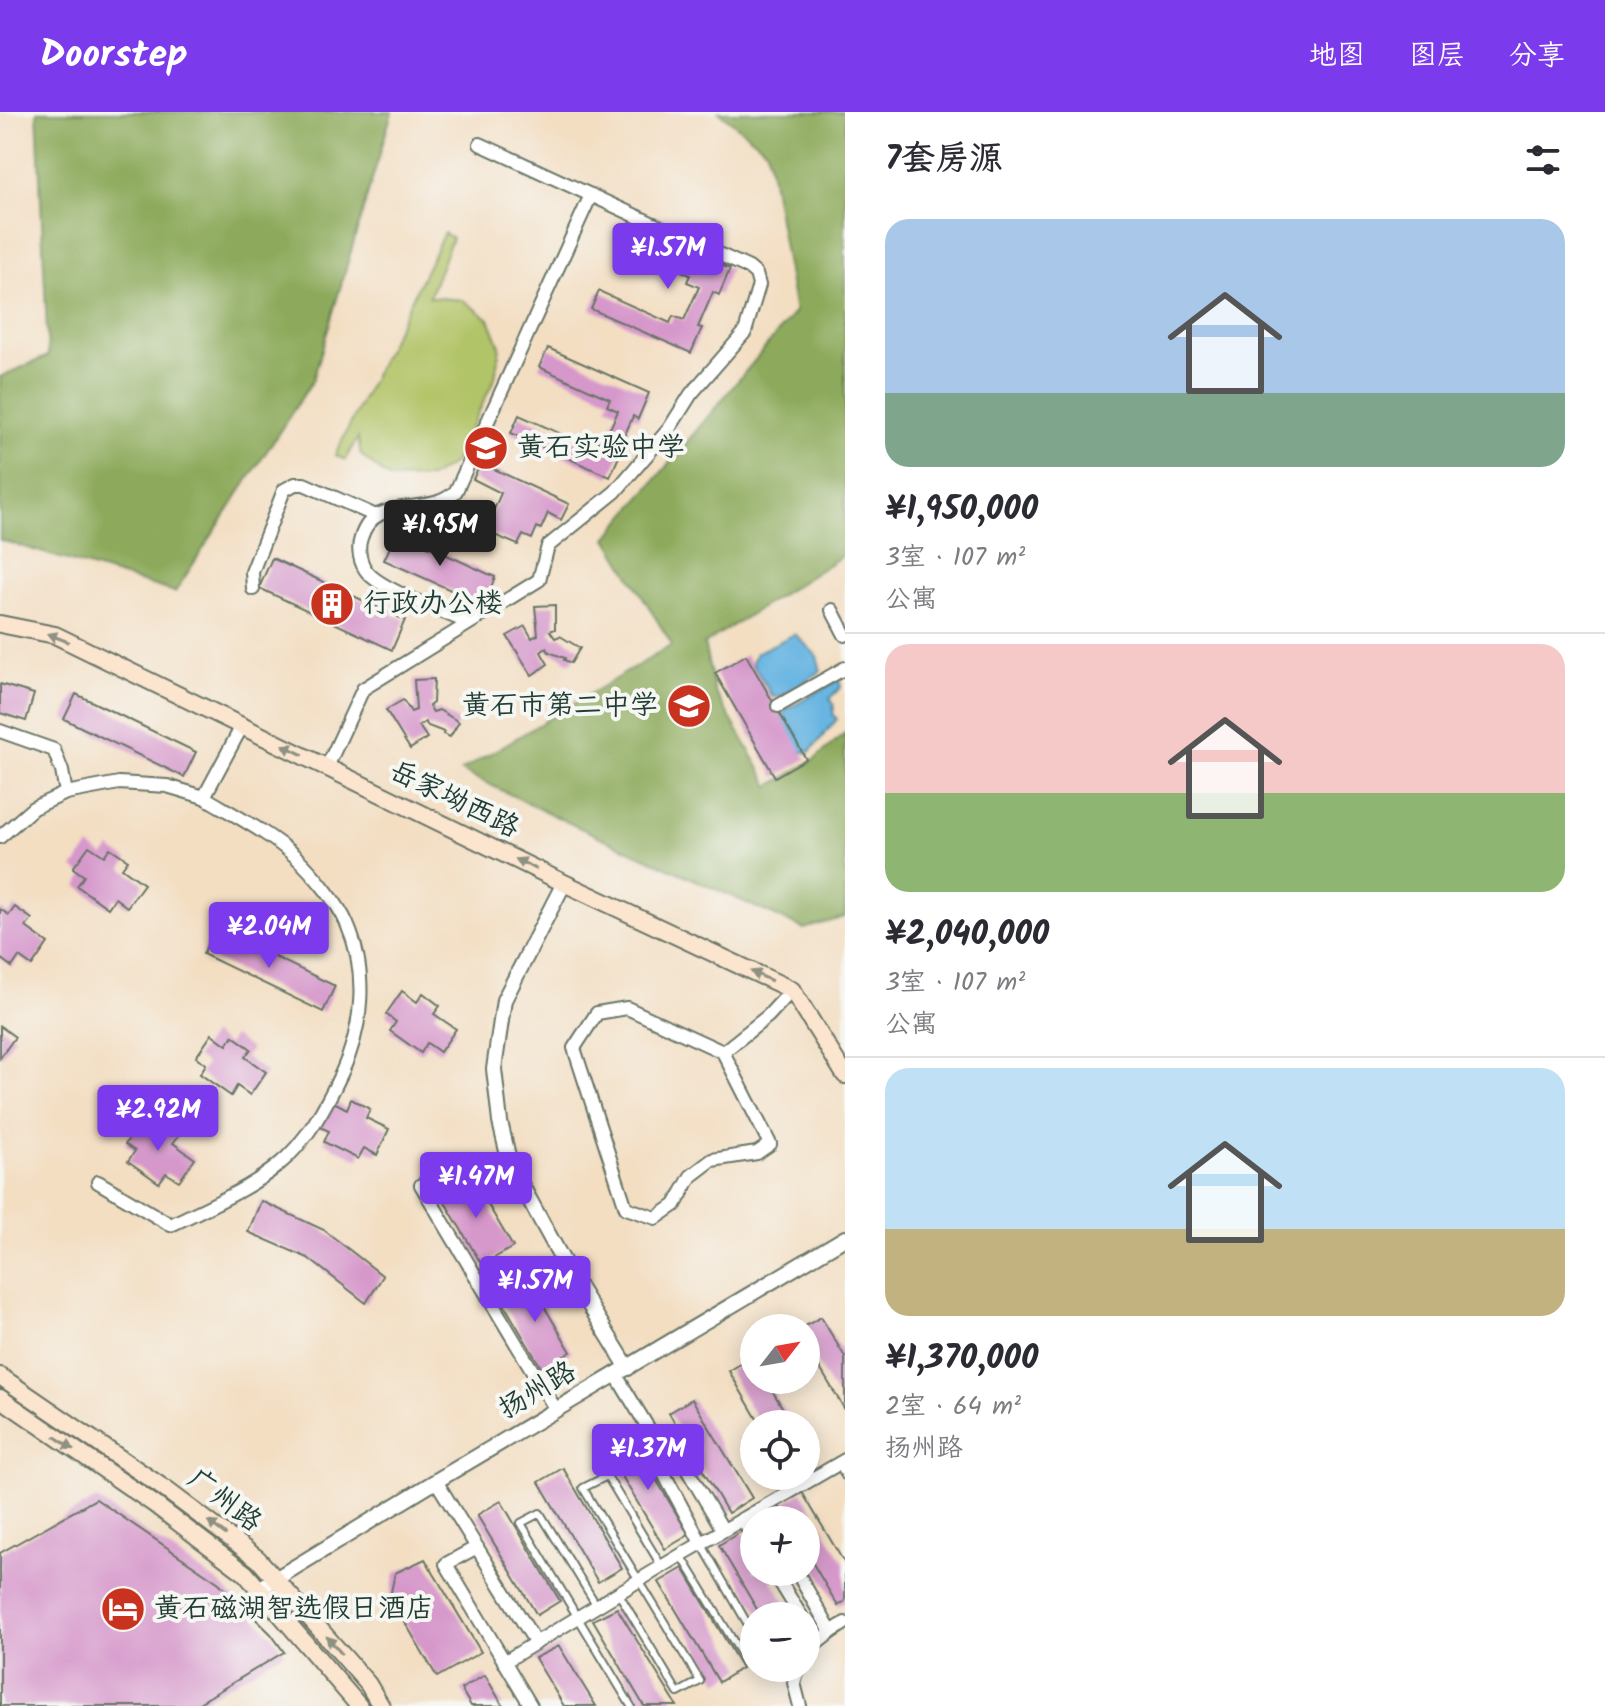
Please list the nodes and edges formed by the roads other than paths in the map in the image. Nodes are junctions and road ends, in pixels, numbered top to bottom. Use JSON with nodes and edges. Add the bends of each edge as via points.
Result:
{"nodes":[{"id":1,"x":480,"y":144,"type":"dead end"},
{"id":2,"x":591,"y":195,"type":"junction"},
{"id":3,"x":376,"y":516,"type":"junction"},
{"id":4,"x":253,"y":589,"type":"dead end"},
{"id":5,"x":832,"y":610,"type":"dead end"},
{"id":6,"x":469,"y":623,"type":"junction"},
{"id":7,"x":0,"y":624,"type":"edge"},
{"id":8,"x":845,"y":635,"type":"edge"},
{"id":9,"x":845,"y":668,"type":"edge"},
{"id":10,"x":778,"y":706,"type":"dead end"},
{"id":11,"x":242,"y":726,"type":"junction"},
{"id":12,"x":0,"y":731,"type":"edge"},
{"id":13,"x":327,"y":767,"type":"junction"},
{"id":14,"x":66,"y":793,"type":"junction"},
{"id":15,"x":204,"y":797,"type":"junction"},
{"id":16,"x":0,"y":837,"type":"edge"},
{"id":17,"x":564,"y":883,"type":"junction"},
{"id":18,"x":792,"y":990,"type":"junction"},
{"id":19,"x":723,"y":1052,"type":"junction"},
{"id":20,"x":845,"y":1075,"type":"edge"},
{"id":21,"x":98,"y":1182,"type":"dead end"},
{"id":22,"x":421,"y":1185,"type":"dead end"},
{"id":23,"x":845,"y":1238,"type":"edge"},
{"id":24,"x":622,"y":1371,"type":"junction"},
{"id":25,"x":0,"y":1376,"type":"edge"},
{"id":26,"x":0,"y":1398,"type":"edge"},
{"id":27,"x":556,"y":1410,"type":"junction"},
{"id":28,"x":650,"y":1431,"type":"junction"},
{"id":29,"x":843,"y":1466,"type":"edge"},
{"id":30,"x":436,"y":1481,"type":"junction"},
{"id":31,"x":777,"y":1506,"type":"edge"},
{"id":32,"x":740,"y":1520,"type":"edge"},
{"id":33,"x":723,"y":1530,"type":"junction"},
{"id":34,"x":701,"y":1543,"type":"junction"},
{"id":35,"x":477,"y":1547,"type":"junction"},
{"id":36,"x":681,"y":1555,"type":"junction"},
{"id":37,"x":662,"y":1567,"type":"junction"},
{"id":38,"x":276,"y":1579,"type":"junction"},
{"id":39,"x":640,"y":1580,"type":"junction"},
{"id":40,"x":805,"y":1586,"type":"edge"},
{"id":41,"x":259,"y":1589,"type":"junction"},
{"id":42,"x":618,"y":1593,"type":"junction"},
{"id":43,"x":597,"y":1606,"type":"junction"},
{"id":44,"x":740,"y":1611,"type":"edge"},
{"id":45,"x":578,"y":1617,"type":"junction"},
{"id":46,"x":845,"y":1623,"type":"edge"},
{"id":47,"x":831,"y":1632,"type":"junction"},
{"id":48,"x":820,"y":1640,"type":"edge"},
{"id":49,"x":536,"y":1643,"type":"junction"},
{"id":50,"x":740,"y":1652,"type":"edge"},
{"id":51,"x":504,"y":1662,"type":"junction"},
{"id":52,"x":794,"y":1682,"type":"edge"},
{"id":53,"x":359,"y":1706,"type":"edge"},
{"id":54,"x":381,"y":1706,"type":"edge"},
{"id":55,"x":531,"y":1706,"type":"edge"},
{"id":56,"x":631,"y":1706,"type":"edge"},
{"id":57,"x":800,"y":1706,"type":"edge"}],
"edges":[{"from":1,"to":2,"type":"street"},
{"from":2,"to":3,"type":"street","via":[[456,491],[435,504]]},
{"from":2,"to":6,"type":"street","via":[[756,274],[759,285],[746,329],[615,492],[548,546],[539,580]]},
{"from":3,"to":4,"type":"street","via":[[304,484],[289,486],[252,572]]},
{"from":3,"to":6,"type":"street","via":[[359,544],[370,575]]},
{"from":5,"to":8,"type":"street"},
{"from":6,"to":13,"type":"street","via":[[363,689]]},
{"from":11,"to":7,"type":"main road","name":"岳家坳西路","one_way":true,"via":[[55,635]]},
{"from":9,"to":10,"type":"street"},
{"from":13,"to":11,"type":"main road","name":"岳家坳西路","one_way":true},
{"from":11,"to":15,"type":"street"},
{"from":12,"to":14,"type":"street","via":[[54,750]]},
{"from":17,"to":13,"type":"main road","name":"岳家坳西路","one_way":true},
{"from":14,"to":15,"type":"street","via":[[119,783],[167,786]]},
{"from":14,"to":16,"type":"street","via":[[33,808]]},
{"from":15,"to":21,"type":"street","via":[[295,857],[347,923],[357,959],[361,1009],[350,1055],[308,1134],[277,1166],[171,1225]]},
{"from":18,"to":17,"type":"main road","name":"岳家坳西路","one_way":true},
{"from":17,"to":24,"type":"street","via":[[504,1000],[494,1069],[500,1122],[510,1164]]},
{"from":18,"to":19,"type":"street"},
{"from":18,"to":20,"type":"main road"},
{"from":19,"to":19,"type":"street","via":[[627,1008],[597,1013],[574,1048],[626,1208],[656,1218],[675,1205],[691,1176],[712,1160],[757,1153],[770,1144]]},
{"from":22,"to":27,"type":"street"},
{"from":23,"to":24,"type":"street","name":"扬州路"},
{"from":24,"to":27,"type":"street","name":"扬州路"},
{"from":24,"to":28,"type":"street"},
{"from":38,"to":25,"type":"main road","name":"广州路","one_way":true,"via":[[258,1559],[165,1489]]},
{"from":26,"to":41,"type":"main road","name":"广州路","one_way":true,"via":[[154,1504]]},
{"from":27,"to":30,"type":"street","name":"扬州路"},
{"from":28,"to":33,"type":"street","via":[[669,1439]]},
{"from":28,"to":34,"type":"street","via":[[655,1457]]},
{"from":29,"to":31,"type":"street"},
{"from":30,"to":35,"type":"street"},
{"from":30,"to":38,"type":"street","name":"扬州路"},
{"from":32,"to":33,"type":"street"},
{"from":33,"to":34,"type":"street"},
{"from":34,"to":36,"type":"street"},
{"from":34,"to":44,"type":"lane"},
{"from":35,"to":49,"type":"street"},
{"from":35,"to":51,"type":"street","via":[[446,1564]]},
{"from":36,"to":37,"type":"street"},
{"from":36,"to":50,"type":"lane"},
{"from":37,"to":39,"type":"street"},
{"from":37,"to":39,"type":"lane","via":[[607,1476],[583,1488]]},
{"from":38,"to":41,"type":"street","name":"扬州路"},
{"from":54,"to":38,"type":"main road","name":"广州路","one_way":true},
{"from":39,"to":42,"type":"street"},
{"from":39,"to":42,"type":"lane","via":[[700,1681],[678,1693]]},
{"from":40,"to":47,"type":"street"},
{"from":41,"to":53,"type":"main road","name":"广州路"},
{"from":42,"to":43,"type":"street"},
{"from":43,"to":45,"type":"street"},
{"from":43,"to":45,"type":"lane","via":[[540,1513],[521,1523]]},
{"from":45,"to":49,"type":"street"},
{"from":45,"to":56,"type":"lane"},
{"from":46,"to":47,"type":"street"},
{"from":47,"to":48,"type":"street"},
{"from":49,"to":51,"type":"street"},
{"from":51,"to":55,"type":"street"},
{"from":52,"to":57,"type":"street"}]}
